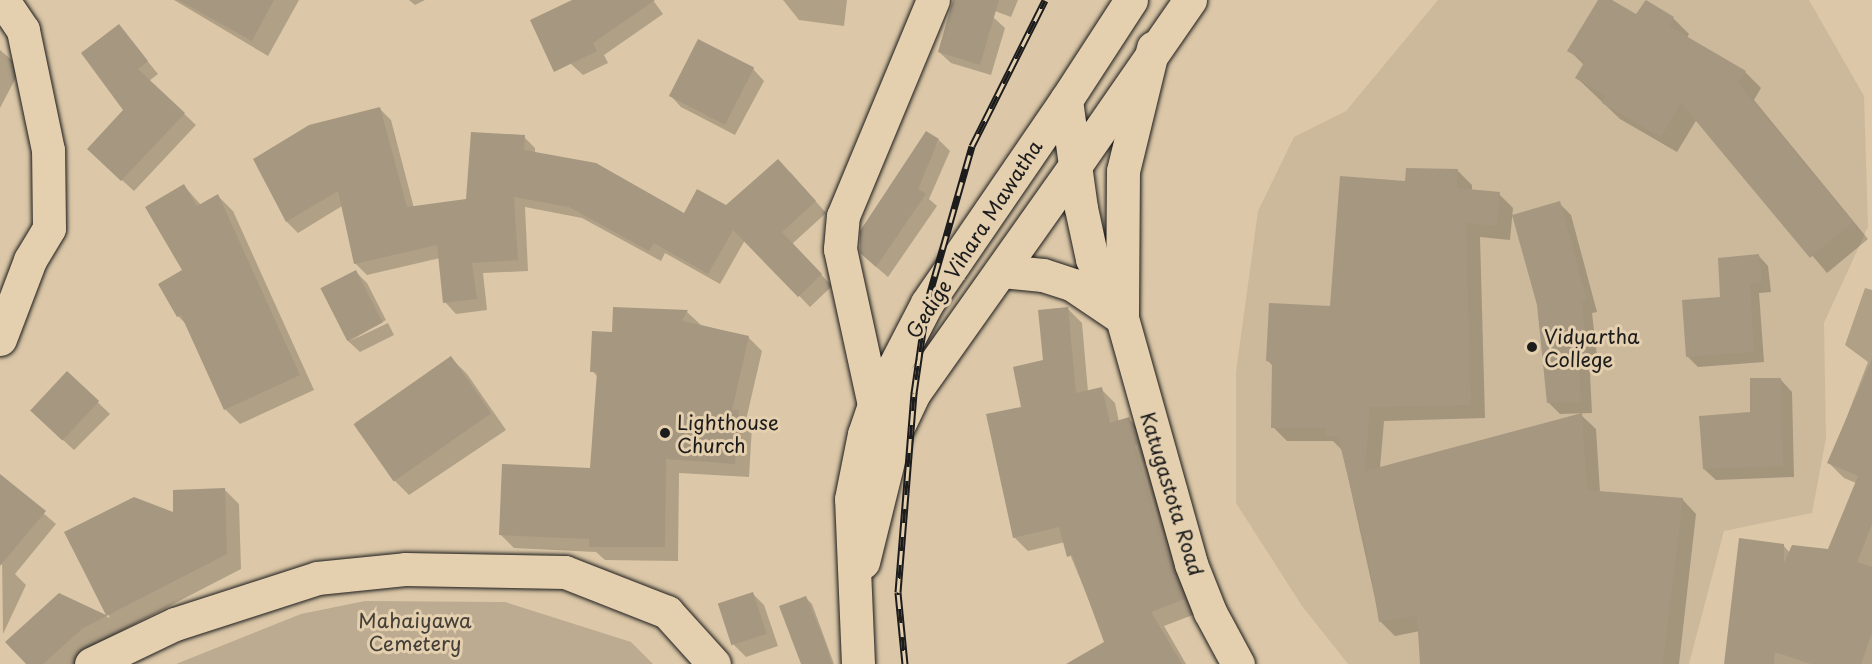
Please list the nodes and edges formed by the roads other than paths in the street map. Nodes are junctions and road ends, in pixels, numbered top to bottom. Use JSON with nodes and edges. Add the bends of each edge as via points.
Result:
{"nodes":[{"id":1,"x":3,"y":0,"type":"edge"},
{"id":2,"x":933,"y":0,"type":"edge"},
{"id":3,"x":1131,"y":0,"type":"edge"},
{"id":4,"x":1190,"y":0,"type":"edge"},
{"id":5,"x":23,"y":15,"type":"edge"},
{"id":6,"x":1153,"y":48,"type":"junction"},
{"id":7,"x":1066,"y":100,"type":"junction"},
{"id":8,"x":1075,"y":166,"type":"junction"},
{"id":9,"x":30,"y":261,"type":"junction"},
{"id":10,"x":1002,"y":271,"type":"junction"},
{"id":11,"x":0,"y":291,"type":"edge"},
{"id":12,"x":1122,"y":318,"type":"junction"},
{"id":13,"x":0,"y":339,"type":"edge"},
{"id":14,"x":874,"y":405,"type":"junction"},
{"id":15,"x":856,"y":590,"type":"junction"},
{"id":16,"x":91,"y":664,"type":"edge"},
{"id":17,"x":714,"y":664,"type":"edge"},
{"id":18,"x":858,"y":664,"type":"edge"},
{"id":19,"x":1238,"y":664,"type":"edge"}],
"edges":[{"from":1,"to":5,"type":"main road"},
{"from":2,"to":14,"type":"main road","via":[[843,216],[840,249]]},
{"from":3,"to":7,"type":"main road"},
{"from":4,"to":6,"type":"main road","name":"Katugastota Road"},
{"from":5,"to":9,"type":"main road","via":[[48,150],[49,228]]},
{"from":6,"to":8,"type":"main road","name":"Gedige Vihara Mawatha"},
{"from":6,"to":12,"type":"main road","name":"Katugastota Road","via":[[1123,171]]},
{"from":7,"to":8,"type":"main road","name":"Katugastota Road"},
{"from":7,"to":14,"type":"main road","name":"Gedige Vihara Mawatha","via":[[927,303]]},
{"from":8,"to":10,"type":"main road","name":"Gedige Vihara Mawatha"},
{"from":8,"to":12,"type":"main road","name":"Katugastota Road","via":[[1092,260]]},
{"from":9,"to":11,"type":"main road"},
{"from":9,"to":13,"type":"main road"},
{"from":10,"to":12,"type":"main road","via":[[1043,275],[1072,285]]},
{"from":10,"to":15,"type":"main road","name":"Gedige Vihara Mawatha","via":[[963,319],[914,393],[895,433]]},
{"from":12,"to":19,"type":"main road","name":"Katugastota Road","via":[[1191,564]]},
{"from":14,"to":15,"type":"main road","name":"Gedige Vihara Mawatha","via":[[851,500]]},
{"from":15,"to":18,"type":"main road","name":"Gedige Vihara Mawatha"},
{"from":16,"to":17,"type":"main road","via":[[175,624],[317,578],[405,569],[565,572],[667,612]]}]}
